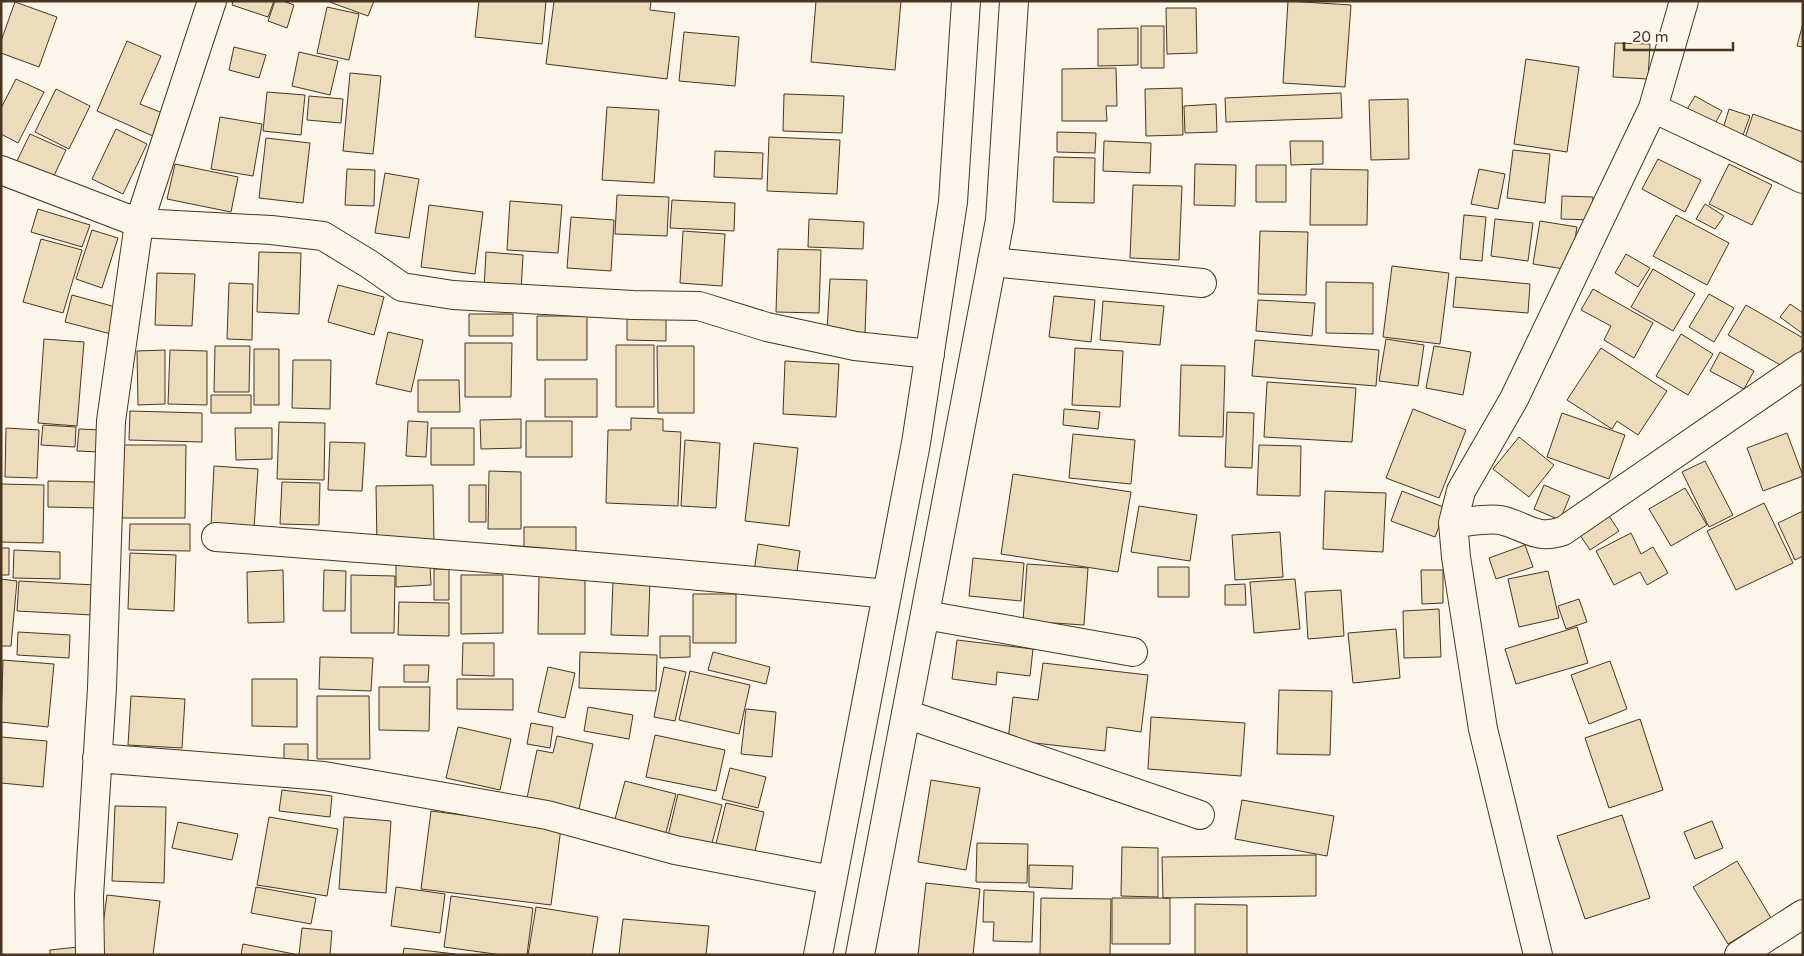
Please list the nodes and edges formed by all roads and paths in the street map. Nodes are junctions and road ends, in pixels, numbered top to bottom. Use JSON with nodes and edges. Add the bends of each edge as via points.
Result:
{"nodes":[{"id":1,"x":212,"y":1,"type":"edge"},
{"id":2,"x":966,"y":1,"type":"edge"},
{"id":3,"x":1014,"y":1,"type":"edge"},
{"id":4,"x":1684,"y":1,"type":"edge"},
{"id":5,"x":1654,"y":108,"type":"junction"},
{"id":6,"x":1,"y":170,"type":"edge"},
{"id":7,"x":1803,"y":179,"type":"edge"},
{"id":8,"x":139,"y":224,"type":"junction"},
{"id":9,"x":992,"y":262,"type":"junction"},
{"id":10,"x":1202,"y":283,"type":"dead end"},
{"id":11,"x":930,"y":354,"type":"junction"},
{"id":12,"x":1803,"y":366,"type":"edge"},
{"id":13,"x":1453,"y":523,"type":"junction"},
{"id":14,"x":216,"y":537,"type":"dead end"},
{"id":15,"x":887,"y":594,"type":"junction"},
{"id":16,"x":924,"y":615,"type":"junction"},
{"id":17,"x":1133,"y":652,"type":"dead end"},
{"id":18,"x":906,"y":714,"type":"junction"},
{"id":19,"x":97,"y":758,"type":"junction"},
{"id":20,"x":1200,"y":816,"type":"dead end"},
{"id":21,"x":832,"y":880,"type":"junction"},
{"id":22,"x":1803,"y":914,"type":"edge"},
{"id":23,"x":90,"y":955,"type":"edge"},
{"id":24,"x":818,"y":955,"type":"edge"},
{"id":25,"x":860,"y":955,"type":"edge"},
{"id":26,"x":1538,"y":955,"type":"edge"},
{"id":27,"x":1739,"y":955,"type":"edge"}],
"edges":[{"from":1,"to":8,"type":"street"},
{"from":2,"to":11,"type":"street","via":[[953,202]]},
{"from":3,"to":9,"type":"street","via":[[1000,220]]},
{"from":4,"to":5,"type":"street"},
{"from":5,"to":7,"type":"street"},
{"from":5,"to":13,"type":"street","via":[[1514,399],[1461,491]]},
{"from":6,"to":8,"type":"street"},
{"from":8,"to":11,"type":"street","via":[[271,230],[323,236],[402,287],[462,295],[699,306],[767,327],[855,346]]},
{"from":8,"to":19,"type":"street","via":[[111,421]]},
{"from":9,"to":10,"type":"street"},
{"from":9,"to":16,"type":"street"},
{"from":11,"to":15,"type":"street"},
{"from":12,"to":13,"type":"street","via":[[1563,532],[1550,536],[1538,534],[1499,520]]},
{"from":13,"to":26,"type":"street","via":[[1483,729]]},
{"from":14,"to":15,"type":"street","via":[[496,558]]},
{"from":15,"to":21,"type":"street"},
{"from":16,"to":17,"type":"street"},
{"from":16,"to":18,"type":"street"},
{"from":18,"to":20,"type":"street"},
{"from":18,"to":25,"type":"street"},
{"from":19,"to":21,"type":"street","via":[[324,776],[547,816],[675,850]]},
{"from":19,"to":23,"type":"street","via":[[88,896]]},
{"from":21,"to":24,"type":"street"},
{"from":22,"to":27,"type":"street"}]}
